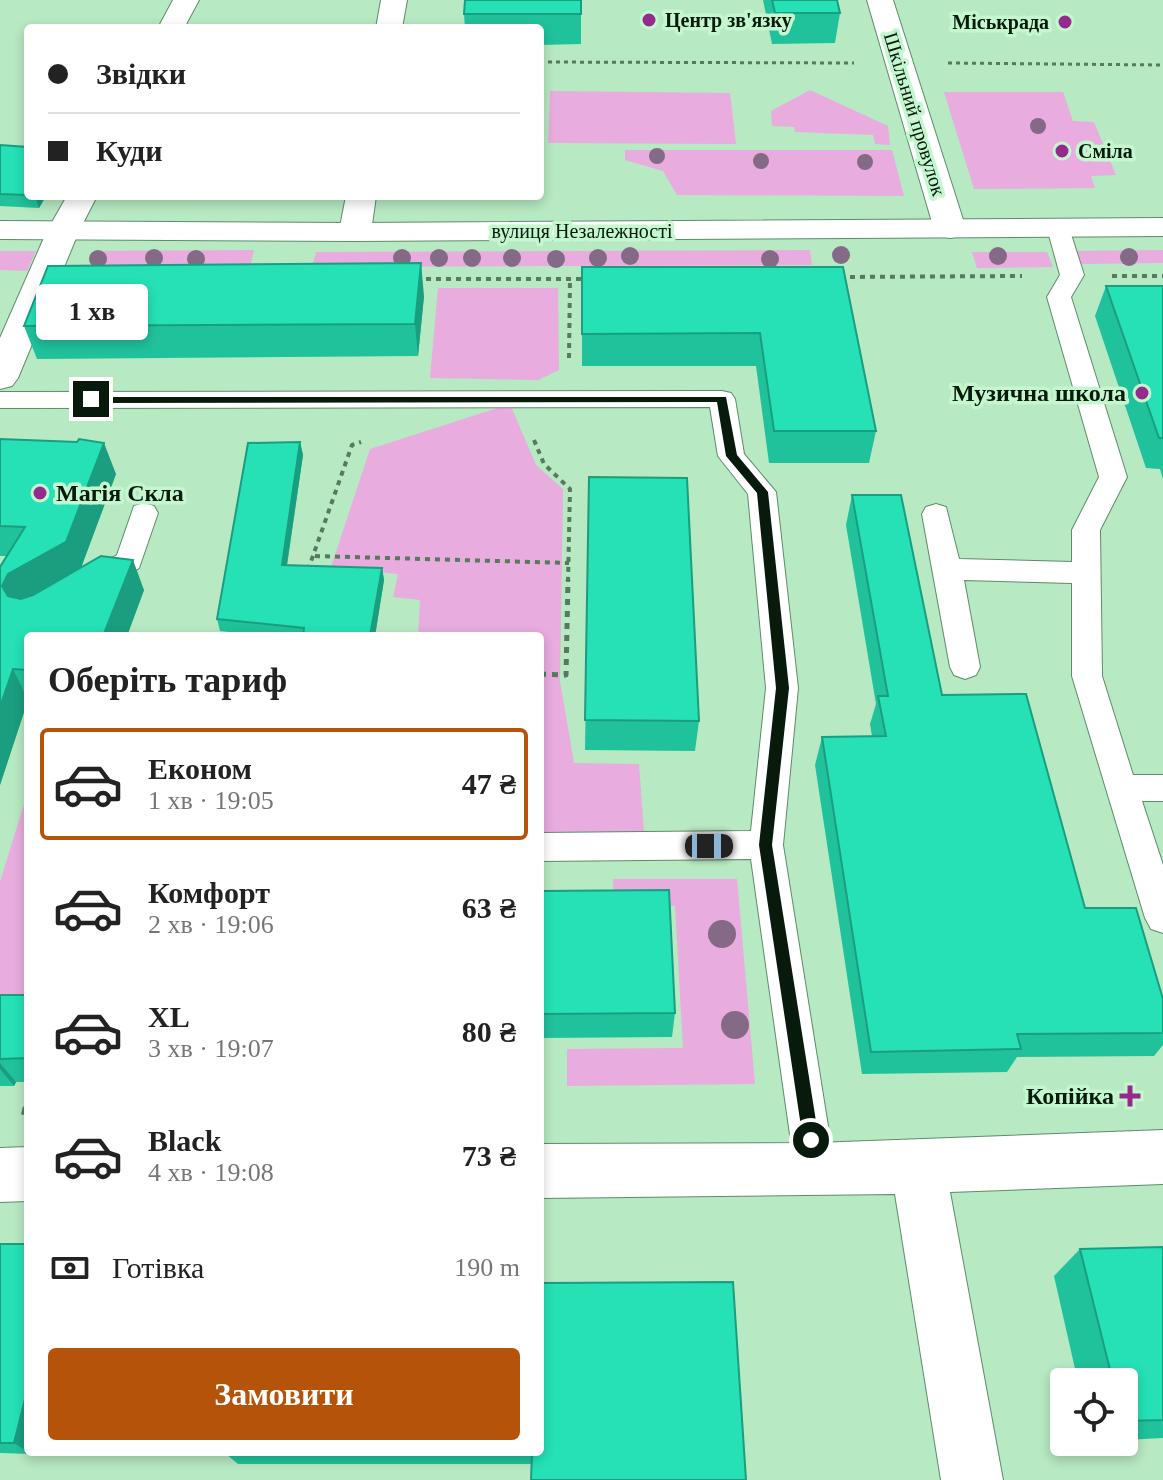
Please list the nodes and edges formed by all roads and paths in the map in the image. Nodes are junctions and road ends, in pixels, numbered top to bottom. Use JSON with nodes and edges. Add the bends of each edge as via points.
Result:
{"nodes":[{"id":1,"x":186,"y":0,"type":"edge"},
{"id":2,"x":394,"y":0,"type":"edge"},
{"id":3,"x":880,"y":0,"type":"edge"},
{"id":4,"x":173,"y":24,"type":"edge"},
{"id":5,"x":390,"y":24,"type":"edge"},
{"id":6,"x":80,"y":200,"type":"edge"},
{"id":7,"x":360,"y":200,"type":"edge"},
{"id":8,"x":1163,"y":227,"type":"edge"},
{"id":9,"x":1058,"y":228,"type":"junction"},
{"id":10,"x":950,"y":229,"type":"junction"},
{"id":11,"x":0,"y":230,"type":"edge"},
{"id":12,"x":63,"y":231,"type":"junction"},
{"id":13,"x":355,"y":232,"type":"junction"},
{"id":14,"x":1072,"y":275,"type":"junction"},
{"id":15,"x":1163,"y":276,"type":"edge"},
{"id":16,"x":837,"y":277,"type":"edge"},
{"id":17,"x":410,"y":279,"type":"edge"},
{"id":18,"x":570,"y":279,"type":"junction"},
{"id":19,"x":586,"y":279,"type":"edge"},
{"id":20,"x":0,"y":378,"type":"edge"},
{"id":21,"x":515,"y":398,"type":"junction"},
{"id":22,"x":0,"y":400,"type":"edge"},
{"id":23,"x":367,"y":440,"type":"dead end"},
{"id":24,"x":144,"y":513,"type":"dead end"},
{"id":25,"x":936,"y":514,"type":"dead end"},
{"id":26,"x":315,"y":556,"type":"junction"},
{"id":27,"x":569,"y":563,"type":"junction"},
{"id":28,"x":947,"y":569,"type":"junction"},
{"id":29,"x":1086,"y":573,"type":"junction"},
{"id":30,"x":302,"y":582,"type":"edge"},
{"id":31,"x":62,"y":600,"type":"edge"},
{"id":32,"x":965,"y":667,"type":"dead end"},
{"id":33,"x":544,"y":674,"type":"edge"},
{"id":34,"x":1121,"y":788,"type":"junction"},
{"id":35,"x":1163,"y":788,"type":"edge"},
{"id":36,"x":766,"y":845,"type":"junction"},
{"id":37,"x":544,"y":847,"type":"edge"},
{"id":38,"x":1163,"y":918,"type":"edge"},
{"id":39,"x":1163,"y":1157,"type":"edge"},
{"id":40,"x":918,"y":1165,"type":"junction"},
{"id":41,"x":815,"y":1170,"type":"junction"},
{"id":42,"x":544,"y":1171,"type":"edge"},
{"id":43,"x":24,"y":1174,"type":"edge"},
{"id":44,"x":0,"y":1175,"type":"edge"},
{"id":45,"x":972,"y":1480,"type":"edge"}],
"edges":[{"from":1,"to":4,"type":"street"},
{"from":2,"to":5,"type":"street"},
{"from":3,"to":10,"type":"street","name":"Шкільний провулок"},
{"from":6,"to":12,"type":"street"},
{"from":7,"to":13,"type":"street"},
{"from":8,"to":9,"type":"street","name":"вулиця Незалежності"},
{"from":9,"to":10,"type":"street","name":"вулиця Незалежності"},
{"from":9,"to":14,"type":"lane"},
{"from":10,"to":13,"type":"street","name":"вулиця Незалежності"},
{"from":11,"to":12,"type":"street","name":"вулиця Незалежності"},
{"from":12,"to":13,"type":"street","name":"вулиця Незалежності"},
{"from":12,"to":20,"type":"street"},
{"from":14,"to":15,"type":"path"},
{"from":14,"to":16,"type":"path"},
{"from":14,"to":29,"type":"lane","via":[[1059,297],[1113,477],[1086,530]]},
{"from":17,"to":18,"type":"path"},
{"from":18,"to":19,"type":"path"},
{"from":18,"to":21,"type":"path","via":[[569,378]]},
{"from":21,"to":22,"type":"lane"},
{"from":21,"to":27,"type":"path","via":[[544,464],[570,489]]},
{"from":21,"to":36,"type":"lane","via":[[722,399],[731,456],[762,492],[782,688]]},
{"from":23,"to":26,"type":"path","via":[[352,445]]},
{"from":24,"to":31,"type":"lane","via":[[129,561]]},
{"from":25,"to":28,"type":"lane"},
{"from":26,"to":27,"type":"path"},
{"from":26,"to":30,"type":"path"},
{"from":27,"to":33,"type":"path","via":[[566,675]]},
{"from":28,"to":29,"type":"lane"},
{"from":28,"to":32,"type":"lane"},
{"from":29,"to":34,"type":"lane","via":[[1087,676]]},
{"from":34,"to":35,"type":"lane"},
{"from":34,"to":38,"type":"lane"},
{"from":36,"to":37,"type":"lane"},
{"from":36,"to":41,"type":"lane"},
{"from":39,"to":40,"type":"street"},
{"from":40,"to":41,"type":"street"},
{"from":40,"to":45,"type":"street"},
{"from":41,"to":42,"type":"street"},
{"from":43,"to":44,"type":"street"}]}
